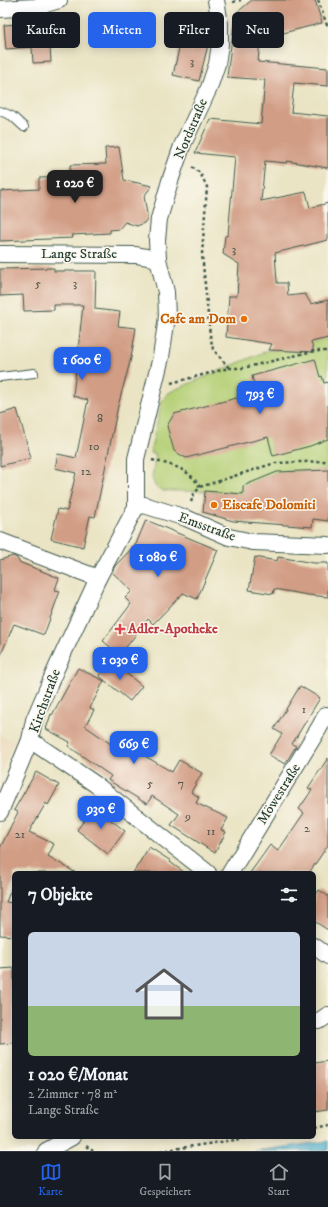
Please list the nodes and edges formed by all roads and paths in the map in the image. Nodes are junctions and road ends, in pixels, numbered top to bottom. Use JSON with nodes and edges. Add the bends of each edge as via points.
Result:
{"nodes":[{"id":1,"x":59,"y":0,"type":"edge"},
{"id":2,"x":216,"y":0,"type":"edge"},
{"id":3,"x":233,"y":0,"type":"edge"},
{"id":4,"x":318,"y":0,"type":"edge"},
{"id":5,"x":0,"y":9,"type":"edge"},
{"id":6,"x":232,"y":10,"type":"dead end"},
{"id":7,"x":328,"y":28,"type":"edge"},
{"id":8,"x":0,"y":111,"type":"edge"},
{"id":9,"x":24,"y":127,"type":"dead end"},
{"id":10,"x":189,"y":166,"type":"dead end"},
{"id":11,"x":0,"y":254,"type":"edge"},
{"id":12,"x":158,"y":259,"type":"junction"},
{"id":13,"x":328,"y":350,"type":"edge"},
{"id":14,"x":229,"y":368,"type":"junction"},
{"id":15,"x":34,"y":373,"type":"dead end"},
{"id":16,"x":0,"y":377,"type":"edge"},
{"id":17,"x":151,"y":398,"type":"junction"},
{"id":18,"x":149,"y":460,"type":"dead end"},
{"id":19,"x":328,"y":461,"type":"edge"},
{"id":20,"x":200,"y":487,"type":"junction"},
{"id":21,"x":136,"y":507,"type":"junction"},
{"id":22,"x":186,"y":518,"type":"junction"},
{"id":23,"x":0,"y":541,"type":"edge"},
{"id":24,"x":328,"y":545,"type":"edge"},
{"id":25,"x":98,"y":578,"type":"junction"},
{"id":26,"x":326,"y":715,"type":"dead end"},
{"id":27,"x":30,"y":740,"type":"junction"},
{"id":28,"x":5,"y":790,"type":"edge"},
{"id":29,"x":0,"y":812,"type":"edge"},
{"id":30,"x":205,"y":871,"type":"edge"},
{"id":31,"x":231,"y":871,"type":"edge"},
{"id":32,"x":316,"y":947,"type":"edge"},
{"id":33,"x":328,"y":956,"type":"edge"},
{"id":34,"x":328,"y":1015,"type":"edge"},
{"id":35,"x":316,"y":1021,"type":"edge"},
{"id":36,"x":328,"y":1125,"type":"edge"},
{"id":37,"x":316,"y":1128,"type":"edge"},
{"id":38,"x":68,"y":1139,"type":"edge"},
{"id":39,"x":241,"y":1139,"type":"edge"},
{"id":40,"x":46,"y":1151,"type":"edge"},
{"id":41,"x":160,"y":1151,"type":"edge"}],
"edges":[{"from":1,"to":5,"type":"street","via":[[36,7]]},
{"from":2,"to":12,"type":"street","name":"Nordstraße","via":[[220,24],[217,64],[170,181],[159,220]]},
{"from":3,"to":6,"type":"path"},
{"from":4,"to":7,"type":"path"},
{"from":8,"to":9,"type":"lane","via":[[12,116]]},
{"from":10,"to":14,"type":"path","via":[[200,173],[207,187],[202,254],[210,335],[213,349]]},
{"from":11,"to":12,"type":"street","name":"Lange Straße","via":[[136,255]]},
{"from":12,"to":17,"type":"street","name":"Nordstraße","via":[[166,292],[167,316]]},
{"from":13,"to":14,"type":"path","via":[[243,368]]},
{"from":14,"to":17,"type":"path","via":[[169,384],[156,399]]},
{"from":15,"to":16,"type":"lane"},
{"from":17,"to":21,"type":"street","via":[[136,459]]},
{"from":18,"to":20,"type":"path","via":[[180,468],[194,478]]},
{"from":19,"to":20,"type":"path","via":[[275,463]]},
{"from":20,"to":22,"type":"path","via":[[194,494]]},
{"from":21,"to":22,"type":"street","name":"Emsstraße","via":[[144,505]]},
{"from":21,"to":25,"type":"street","name":"Kirchstraße"},
{"from":22,"to":24,"type":"street","name":"Emsstraße","via":[[230,537],[253,542]]},
{"from":23,"to":25,"type":"street"},
{"from":25,"to":27,"type":"street","name":"Kirchstraße","via":[[34,720]]},
{"from":26,"to":31,"type":"street","name":"Möwestraße"},
{"from":27,"to":28,"type":"street","name":"Kirchstraße"},
{"from":27,"to":30,"type":"street","via":[[95,784]]},
{"from":28,"to":29,"type":"street","name":"Kirchstraße"},
{"from":32,"to":33,"type":"street"},
{"from":34,"to":35,"type":"street"},
{"from":36,"to":37,"type":"path"},
{"from":38,"to":40,"type":"street"},
{"from":39,"to":41,"type":"path"}]}
